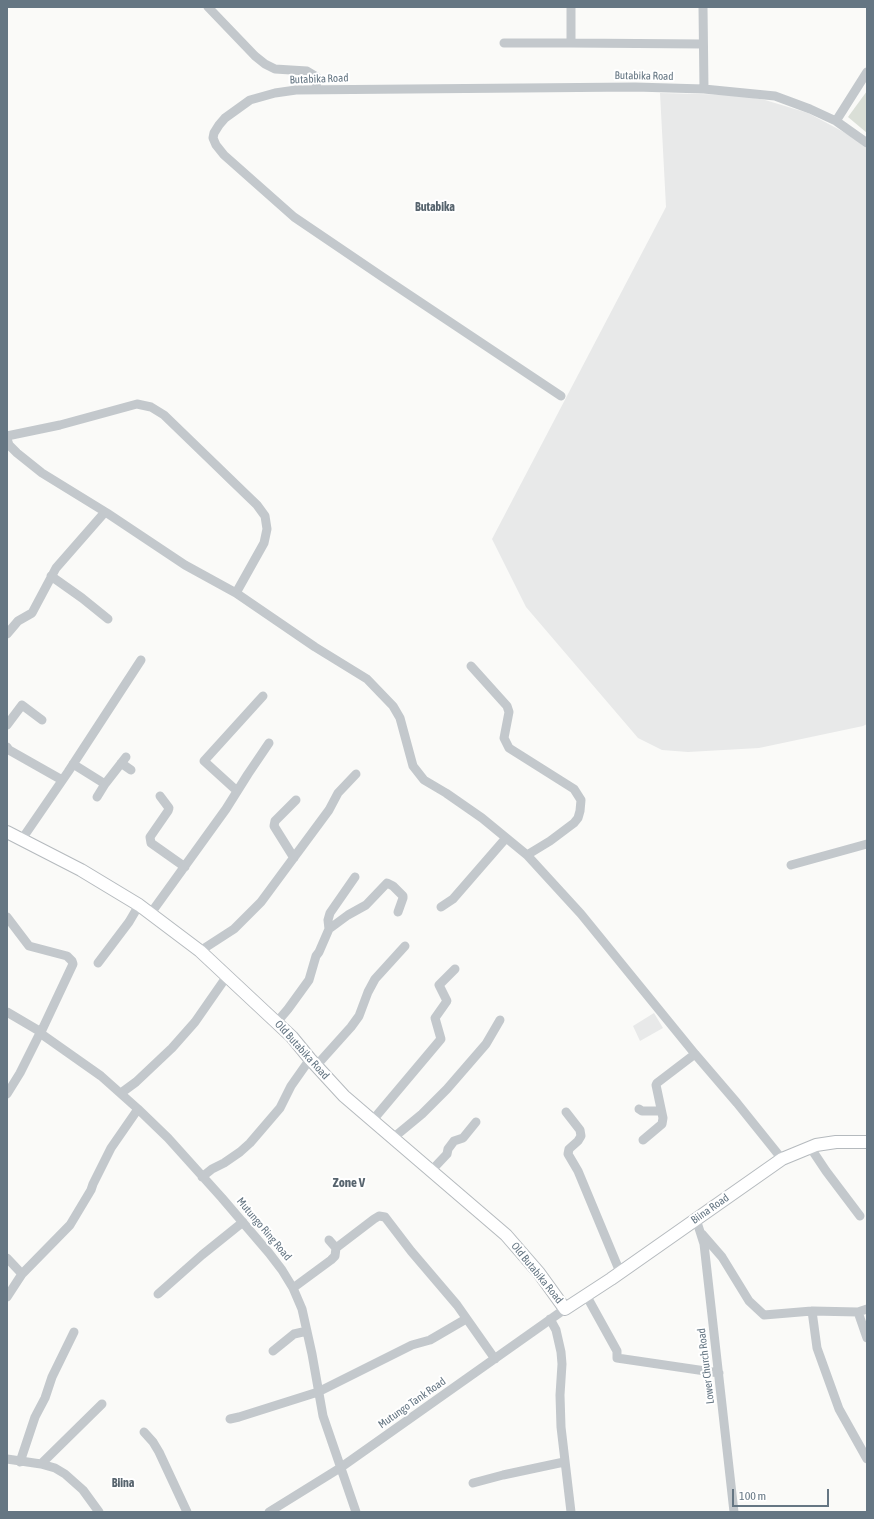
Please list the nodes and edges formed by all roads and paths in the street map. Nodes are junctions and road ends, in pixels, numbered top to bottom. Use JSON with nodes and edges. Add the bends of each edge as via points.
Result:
{"nodes":[{"id":1,"x":208,"y":7,"type":"edge"},
{"id":2,"x":571,"y":7,"type":"edge"},
{"id":3,"x":703,"y":7,"type":"edge"},
{"id":4,"x":504,"y":43,"type":"dead end"},
{"id":5,"x":571,"y":43,"type":"junction"},
{"id":6,"x":703,"y":44,"type":"junction"},
{"id":7,"x":867,"y":72,"type":"edge"},
{"id":8,"x":704,"y":89,"type":"junction"},
{"id":9,"x":316,"y":90,"type":"junction"},
{"id":10,"x":836,"y":121,"type":"junction"},
{"id":11,"x":867,"y":143,"type":"edge"},
{"id":12,"x":561,"y":396,"type":"dead end"},
{"id":13,"x":7,"y":436,"type":"edge"},
{"id":14,"x":7,"y":439,"type":"edge"},
{"id":15,"x":105,"y":512,"type":"junction"},
{"id":16,"x":51,"y":576,"type":"junction"},
{"id":17,"x":236,"y":593,"type":"junction"},
{"id":18,"x":108,"y":619,"type":"dead end"},
{"id":19,"x":7,"y":634,"type":"edge"},
{"id":20,"x":140,"y":660,"type":"dead end"},
{"id":21,"x":471,"y":666,"type":"dead end"},
{"id":22,"x":263,"y":696,"type":"dead end"},
{"id":23,"x":42,"y":720,"type":"dead end"},
{"id":24,"x":7,"y":725,"type":"edge"},
{"id":25,"x":269,"y":743,"type":"dead end"},
{"id":26,"x":7,"y":747,"type":"edge"},
{"id":27,"x":73,"y":764,"type":"junction"},
{"id":28,"x":130,"y":770,"type":"dead end"},
{"id":29,"x":356,"y":774,"type":"dead end"},
{"id":30,"x":62,"y":780,"type":"junction"},
{"id":31,"x":105,"y":784,"type":"junction"},
{"id":32,"x":237,"y":791,"type":"junction"},
{"id":33,"x":97,"y":796,"type":"dead end"},
{"id":34,"x":160,"y":796,"type":"dead end"},
{"id":35,"x":296,"y":800,"type":"dead end"},
{"id":36,"x":7,"y":832,"type":"edge"},
{"id":37,"x":506,"y":838,"type":"junction"},
{"id":38,"x":22,"y":839,"type":"junction"},
{"id":39,"x":867,"y":844,"type":"edge"},
{"id":40,"x":527,"y":855,"type":"junction"},
{"id":41,"x":294,"y":858,"type":"junction"},
{"id":42,"x":792,"y":865,"type":"dead end"},
{"id":43,"x":185,"y":867,"type":"junction"},
{"id":44,"x":355,"y":877,"type":"dead end"},
{"id":45,"x":139,"y":905,"type":"junction"},
{"id":46,"x":441,"y":907,"type":"dead end"},
{"id":47,"x":398,"y":912,"type":"dead end"},
{"id":48,"x":151,"y":913,"type":"junction"},
{"id":49,"x":7,"y":917,"type":"edge"},
{"id":50,"x":329,"y":929,"type":"junction"},
{"id":51,"x":405,"y":946,"type":"dead end"},
{"id":52,"x":200,"y":951,"type":"junction"},
{"id":53,"x":98,"y":963,"type":"dead end"},
{"id":54,"x":455,"y":969,"type":"dead end"},
{"id":55,"x":227,"y":976,"type":"junction"},
{"id":56,"x":7,"y":1012,"type":"edge"},
{"id":57,"x":500,"y":1020,"type":"dead end"},
{"id":58,"x":277,"y":1022,"type":"junction"},
{"id":59,"x":41,"y":1032,"type":"junction"},
{"id":60,"x":695,"y":1054,"type":"junction"},
{"id":61,"x":313,"y":1063,"type":"junction"},
{"id":62,"x":121,"y":1092,"type":"junction"},
{"id":63,"x":7,"y":1094,"type":"edge"},
{"id":64,"x":138,"y":1109,"type":"junction"},
{"id":65,"x":638,"y":1109,"type":"dead end"},
{"id":66,"x":660,"y":1111,"type":"junction"},
{"id":67,"x":566,"y":1112,"type":"dead end"},
{"id":68,"x":372,"y":1120,"type":"junction"},
{"id":69,"x":476,"y":1122,"type":"dead end"},
{"id":70,"x":393,"y":1138,"type":"junction"},
{"id":71,"x":643,"y":1140,"type":"dead end"},
{"id":72,"x":867,"y":1142,"type":"edge"},
{"id":73,"x":810,"y":1147,"type":"junction"},
{"id":74,"x":782,"y":1159,"type":"junction"},
{"id":75,"x":431,"y":1171,"type":"junction"},
{"id":76,"x":202,"y":1177,"type":"junction"},
{"id":77,"x":860,"y":1216,"type":"dead end"},
{"id":78,"x":696,"y":1219,"type":"junction"},
{"id":79,"x":243,"y":1222,"type":"junction"},
{"id":80,"x":700,"y":1232,"type":"junction"},
{"id":81,"x":329,"y":1240,"type":"dead end"},
{"id":82,"x":336,"y":1248,"type":"junction"},
{"id":83,"x":7,"y":1258,"type":"edge"},
{"id":84,"x":620,"y":1272,"type":"junction"},
{"id":85,"x":22,"y":1274,"type":"junction"},
{"id":86,"x":293,"y":1288,"type":"junction"},
{"id":87,"x":158,"y":1294,"type":"dead end"},
{"id":88,"x":586,"y":1295,"type":"junction"},
{"id":89,"x":7,"y":1297,"type":"edge"},
{"id":90,"x":565,"y":1308,"type":"junction"},
{"id":91,"x":867,"y":1309,"type":"edge"},
{"id":92,"x":812,"y":1311,"type":"junction"},
{"id":93,"x":858,"y":1312,"type":"junction"},
{"id":94,"x":466,"y":1319,"type":"junction"},
{"id":95,"x":550,"y":1319,"type":"junction"},
{"id":96,"x":307,"y":1331,"type":"junction"},
{"id":97,"x":74,"y":1332,"type":"dead end"},
{"id":98,"x":867,"y":1338,"type":"edge"},
{"id":99,"x":273,"y":1351,"type":"dead end"},
{"id":100,"x":495,"y":1359,"type":"junction"},
{"id":101,"x":719,"y":1373,"type":"junction"},
{"id":102,"x":318,"y":1392,"type":"junction"},
{"id":103,"x":102,"y":1404,"type":"dead end"},
{"id":104,"x":230,"y":1419,"type":"dead end"},
{"id":105,"x":144,"y":1432,"type":"dead end"},
{"id":106,"x":7,"y":1459,"type":"edge"},
{"id":107,"x":867,"y":1459,"type":"edge"},
{"id":108,"x":20,"y":1462,"type":"junction"},
{"id":109,"x":564,"y":1462,"type":"junction"},
{"id":110,"x":41,"y":1464,"type":"junction"},
{"id":111,"x":340,"y":1468,"type":"junction"},
{"id":112,"x":473,"y":1483,"type":"dead end"},
{"id":113,"x":99,"y":1512,"type":"edge"},
{"id":114,"x":187,"y":1512,"type":"edge"},
{"id":115,"x":269,"y":1512,"type":"edge"},
{"id":116,"x":356,"y":1512,"type":"edge"},
{"id":117,"x":571,"y":1512,"type":"edge"},
{"id":118,"x":734,"y":1512,"type":"edge"}],
"edges":[{"from":1,"to":9,"type":"street","via":[[265,64],[275,69],[307,71],[317,77]]},
{"from":2,"to":5,"type":"street"},
{"from":3,"to":6,"type":"street"},
{"from":4,"to":5,"type":"street"},
{"from":5,"to":6,"type":"street"},
{"from":6,"to":8,"type":"street"},
{"from":7,"to":10,"type":"street"},
{"from":8,"to":9,"type":"street","name":"Butabika Road","via":[[634,87]]},
{"from":8,"to":10,"type":"street","name":"Butabika Road","via":[[775,96]]},
{"from":9,"to":12,"type":"street","name":"Butabika Road","via":[[276,93],[250,100],[219,125],[214,133],[216,145],[294,217]]},
{"from":10,"to":11,"type":"street","name":"Butabika Road"},
{"from":13,"to":17,"type":"street","via":[[137,404],[151,407],[164,415],[257,505],[264,516],[267,529],[264,543]]},
{"from":14,"to":15,"type":"street","via":[[26,461]]},
{"from":15,"to":16,"type":"street"},
{"from":15,"to":17,"type":"street","via":[[185,565]]},
{"from":16,"to":18,"type":"street"},
{"from":16,"to":19,"type":"street","via":[[32,614],[18,621]]},
{"from":17,"to":37,"type":"street","via":[[367,680],[393,706],[400,718],[413,766],[424,780],[482,818]]},
{"from":20,"to":27,"type":"street"},
{"from":21,"to":40,"type":"street","via":[[507,706],[509,712],[504,738],[509,748],[574,789],[581,800],[578,818],[550,841]]},
{"from":22,"to":32,"type":"street","via":[[204,761]]},
{"from":23,"to":24,"type":"street","via":[[22,705]]},
{"from":25,"to":32,"type":"street"},
{"from":26,"to":30,"type":"street"},
{"from":27,"to":30,"type":"street"},
{"from":27,"to":31,"type":"street"},
{"from":28,"to":31,"type":"street","via":[[124,760]]},
{"from":29,"to":41,"type":"street","via":[[338,793],[329,810]]},
{"from":30,"to":38,"type":"street"},
{"from":31,"to":33,"type":"street"},
{"from":32,"to":43,"type":"street"},
{"from":34,"to":43,"type":"street","via":[[168,811],[150,837],[151,843]]},
{"from":35,"to":41,"type":"street","via":[[275,821],[274,826]]},
{"from":36,"to":38,"type":"main road","name":"Old Butabika Road"},
{"from":37,"to":40,"type":"street"},
{"from":37,"to":46,"type":"street","via":[[453,898]]},
{"from":38,"to":45,"type":"main road","name":"Old Butabika Road"},
{"from":39,"to":42,"type":"street"},
{"from":40,"to":60,"type":"street","via":[[581,914]]},
{"from":41,"to":52,"type":"street","via":[[244,921]]},
{"from":43,"to":48,"type":"street"},
{"from":44,"to":50,"type":"street","via":[[330,913]]},
{"from":45,"to":48,"type":"main road","name":"Old Butabika Road"},
{"from":45,"to":53,"type":"street"},
{"from":47,"to":50,"type":"street","via":[[403,896],[386,883],[366,905]]},
{"from":48,"to":52,"type":"main road","name":"Old Butabika Road"},
{"from":49,"to":59,"type":"street","via":[[29,946],[67,956],[73,964]]},
{"from":50,"to":58,"type":"street","via":[[316,956],[309,980]]},
{"from":51,"to":61,"type":"street","via":[[375,979],[351,1027]]},
{"from":52,"to":55,"type":"main road","name":"Old Butabika Road"},
{"from":54,"to":68,"type":"street","via":[[439,985],[447,1001],[435,1018],[441,1039]]},
{"from":55,"to":58,"type":"main road","name":"Old Butabika Road"},
{"from":55,"to":62,"type":"street","via":[[195,1022],[172,1048],[136,1082]]},
{"from":56,"to":59,"type":"street","name":"Mutungo Ring Road"},
{"from":57,"to":70,"type":"street","via":[[486,1044],[447,1089]]},
{"from":58,"to":61,"type":"main road","name":"Old Butabika Road"},
{"from":59,"to":62,"type":"street","name":"Mutungo Ring Road"},
{"from":59,"to":63,"type":"street"},
{"from":60,"to":66,"type":"street","via":[[657,1083]]},
{"from":60,"to":74,"type":"street"},
{"from":61,"to":68,"type":"main road","name":"Old Butabika Road","via":[[344,1096]]},
{"from":61,"to":76,"type":"street","via":[[291,1086],[280,1108],[250,1143]]},
{"from":62,"to":64,"type":"street","name":"Mutungo Ring Road"},
{"from":64,"to":76,"type":"street","name":"Mutungo Ring Road"},
{"from":64,"to":85,"type":"street","via":[[109,1152],[91,1190],[70,1225]]},
{"from":65,"to":66,"type":"street"},
{"from":66,"to":71,"type":"street","via":[[662,1124]]},
{"from":67,"to":84,"type":"street","via":[[580,1130],[581,1136],[568,1149],[568,1154],[578,1171]]},
{"from":68,"to":70,"type":"main road","name":"Old Butabika Road"},
{"from":69,"to":75,"type":"street","via":[[464,1138],[454,1141],[447,1154]]},
{"from":70,"to":75,"type":"main road","name":"Old Butabika Road"},
{"from":72,"to":73,"type":"main road","name":"Biina Road","via":[[836,1142]]},
{"from":73,"to":74,"type":"main road","name":"Biina Road"},
{"from":73,"to":77,"type":"street"},
{"from":74,"to":78,"type":"main road","name":"Biina Road"},
{"from":75,"to":90,"type":"main road","name":"Old Butabika Road","via":[[515,1245]]},
{"from":76,"to":79,"type":"street","name":"Mutungo Ring Road"},
{"from":78,"to":80,"type":"street","name":"Lower Church Road"},
{"from":78,"to":84,"type":"main road","name":"Biina Road"},
{"from":79,"to":86,"type":"street","name":"Mutungo Ring Road","via":[[269,1253]]},
{"from":79,"to":87,"type":"street"},
{"from":80,"to":92,"type":"street","via":[[722,1258],[749,1301],[764,1315]]},
{"from":80,"to":101,"type":"street","name":"Lower Church Road","via":[[704,1244]]},
{"from":81,"to":82,"type":"street"},
{"from":82,"to":86,"type":"street","via":[[335,1256],[331,1260]]},
{"from":82,"to":94,"type":"street","via":[[374,1219],[379,1216],[385,1217],[414,1256],[445,1289]]},
{"from":83,"to":85,"type":"street"},
{"from":84,"to":88,"type":"main road","name":"Biina Road"},
{"from":85,"to":89,"type":"street"},
{"from":86,"to":96,"type":"street","name":"Mutungo Ring Road","via":[[302,1309]]},
{"from":88,"to":90,"type":"main road","name":"Biina Road"},
{"from":88,"to":101,"type":"street","via":[[617,1351],[617,1358]]},
{"from":90,"to":95,"type":"street","name":"Mutungo Tank Road"},
{"from":91,"to":93,"type":"street"},
{"from":92,"to":93,"type":"street"},
{"from":92,"to":107,"type":"street","via":[[817,1348],[839,1409]]},
{"from":93,"to":98,"type":"street"},
{"from":94,"to":100,"type":"street"},
{"from":94,"to":102,"type":"street","via":[[430,1340],[412,1345]]},
{"from":95,"to":100,"type":"street","name":"Mutungo Tank Road"},
{"from":95,"to":109,"type":"street","via":[[556,1330],[561,1352],[560,1396]]},
{"from":96,"to":99,"type":"street","via":[[294,1334]]},
{"from":96,"to":102,"type":"street","name":"Mutungo Ring Road"},
{"from":97,"to":108,"type":"street","via":[[52,1376]]},
{"from":100,"to":111,"type":"street","name":"Mutungo Tank Road"},
{"from":101,"to":118,"type":"street","name":"Lower Church Road"},
{"from":102,"to":104,"type":"street"},
{"from":102,"to":111,"type":"street","name":"Mutungo Ring Road"},
{"from":103,"to":110,"type":"street"},
{"from":105,"to":114,"type":"street","via":[[159,1452]]},
{"from":106,"to":108,"type":"street"},
{"from":108,"to":110,"type":"street"},
{"from":109,"to":112,"type":"street"},
{"from":109,"to":117,"type":"street"},
{"from":110,"to":113,"type":"street","via":[[65,1474],[83,1490]]},
{"from":111,"to":115,"type":"street","name":"Mutungo Tank Road"},
{"from":111,"to":116,"type":"street","name":"Mutungo Ring Road"}]}
